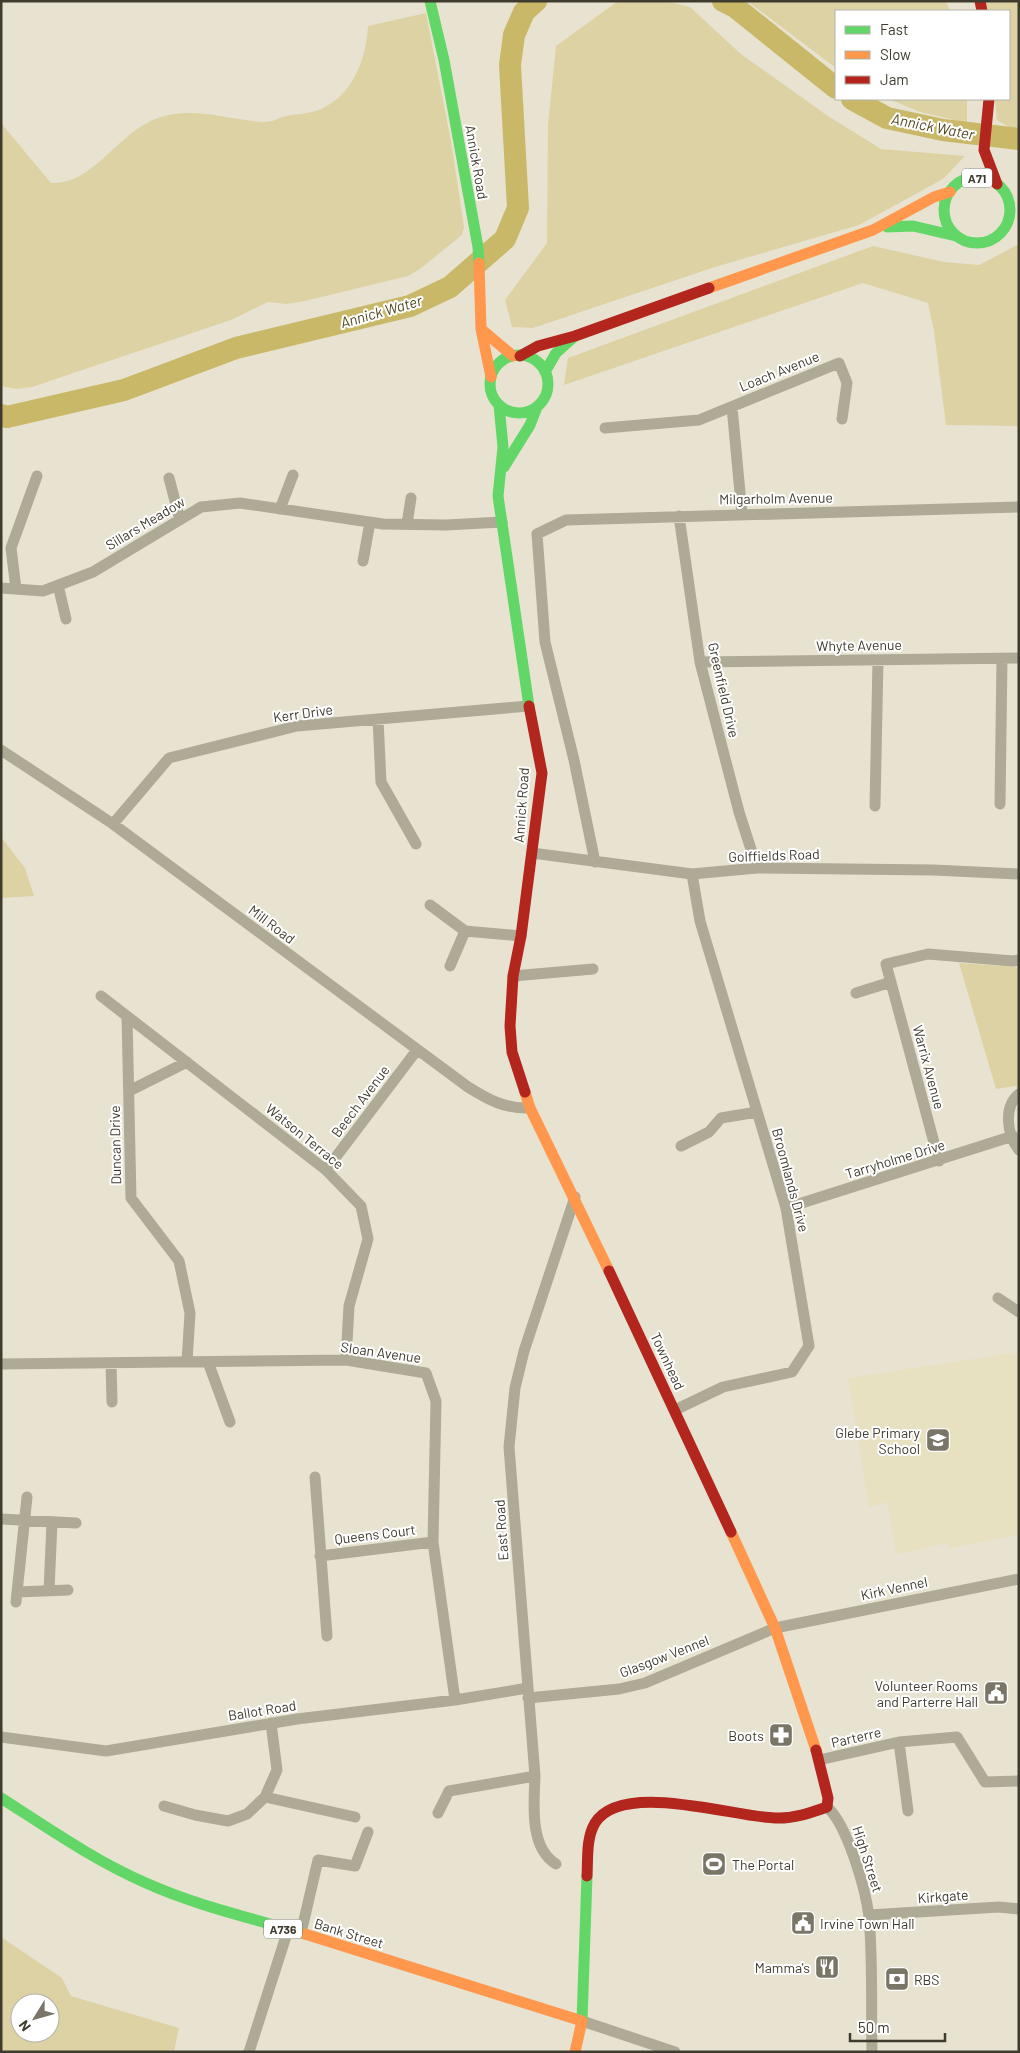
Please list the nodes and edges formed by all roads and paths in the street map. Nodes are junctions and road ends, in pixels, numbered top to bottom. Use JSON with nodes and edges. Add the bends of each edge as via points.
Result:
{"nodes":[{"id":1,"x":430,"y":1,"type":"edge"},
{"id":2,"x":989,"y":104,"type":"edge"},
{"id":3,"x":984,"y":150,"type":"junction"},
{"id":4,"x":964,"y":180,"type":"junction"},
{"id":5,"x":1001,"y":189,"type":"junction"},
{"id":6,"x":950,"y":192,"type":"junction"},
{"id":7,"x":1019,"y":198,"type":"edge"},
{"id":8,"x":1019,"y":221,"type":"edge"},
{"id":9,"x":1006,"y":227,"type":"junction"},
{"id":10,"x":873,"y":230,"type":"junction"},
{"id":11,"x":956,"y":236,"type":"junction"},
{"id":12,"x":481,"y":329,"type":"junction"},
{"id":13,"x":575,"y":336,"type":"junction"},
{"id":14,"x":517,"y":356,"type":"junction"},
{"id":15,"x":545,"y":372,"type":"junction"},
{"id":16,"x":491,"y":377,"type":"junction"},
{"id":17,"x":498,"y":405,"type":"junction"},
{"id":18,"x":537,"y":407,"type":"junction"},
{"id":19,"x":732,"y":407,"type":"junction"},
{"id":20,"x":842,"y":419,"type":"dead end"},
{"id":21,"x":605,"y":428,"type":"dead end"},
{"id":22,"x":500,"y":473,"type":"junction"},
{"id":23,"x":293,"y":475,"type":"dead end"},
{"id":24,"x":37,"y":476,"type":"dead end"},
{"id":25,"x":169,"y":478,"type":"dead end"},
{"id":26,"x":410,"y":498,"type":"dead end"},
{"id":27,"x":1019,"y":507,"type":"edge"},
{"id":28,"x":280,"y":509,"type":"junction"},
{"id":29,"x":742,"y":514,"type":"junction"},
{"id":30,"x":679,"y":516,"type":"junction"},
{"id":31,"x":180,"y":520,"type":"junction"},
{"id":32,"x":370,"y":522,"type":"junction"},
{"id":33,"x":502,"y":522,"type":"junction"},
{"id":34,"x":407,"y":524,"type":"junction"},
{"id":35,"x":363,"y":561,"type":"dead end"},
{"id":36,"x":58,"y":585,"type":"junction"},
{"id":37,"x":1,"y":588,"type":"edge"},
{"id":38,"x":16,"y":589,"type":"junction"},
{"id":39,"x":66,"y":619,"type":"dead end"},
{"id":40,"x":1002,"y":658,"type":"junction"},
{"id":41,"x":1019,"y":658,"type":"edge"},
{"id":42,"x":878,"y":660,"type":"junction"},
{"id":43,"x":700,"y":662,"type":"junction"},
{"id":44,"x":529,"y":706,"type":"junction"},
{"id":45,"x":378,"y":719,"type":"junction"},
{"id":46,"x":1,"y":750,"type":"edge"},
{"id":47,"x":1000,"y":804,"type":"dead end"},
{"id":48,"x":875,"y":806,"type":"dead end"},
{"id":49,"x":113,"y":824,"type":"junction"},
{"id":50,"x":416,"y":844,"type":"dead end"},
{"id":51,"x":532,"y":853,"type":"junction"},
{"id":52,"x":594,"y":862,"type":"junction"},
{"id":53,"x":757,"y":868,"type":"junction"},
{"id":54,"x":692,"y":874,"type":"junction"},
{"id":55,"x":1019,"y":874,"type":"edge"},
{"id":56,"x":430,"y":906,"type":"dead end"},
{"id":57,"x":465,"y":931,"type":"junction"},
{"id":58,"x":521,"y":936,"type":"junction"},
{"id":59,"x":1019,"y":960,"type":"edge"},
{"id":60,"x":450,"y":966,"type":"dead end"},
{"id":61,"x":593,"y":969,"type":"dead end"},
{"id":62,"x":513,"y":976,"type":"junction"},
{"id":63,"x":891,"y":982,"type":"junction"},
{"id":64,"x":856,"y":994,"type":"dead end"},
{"id":65,"x":102,"y":996,"type":"dead end"},
{"id":66,"x":127,"y":1016,"type":"junction"},
{"id":67,"x":417,"y":1050,"type":"junction"},
{"id":68,"x":187,"y":1062,"type":"junction"},
{"id":69,"x":129,"y":1091,"type":"junction"},
{"id":70,"x":1019,"y":1094,"type":"edge"},
{"id":71,"x":530,"y":1108,"type":"junction"},
{"id":72,"x":757,"y":1112,"type":"junction"},
{"id":73,"x":1012,"y":1136,"type":"junction"},
{"id":74,"x":681,"y":1146,"type":"dead end"},
{"id":75,"x":1019,"y":1150,"type":"edge"},
{"id":76,"x":939,"y":1161,"type":"junction"},
{"id":77,"x":326,"y":1170,"type":"junction"},
{"id":78,"x":575,"y":1196,"type":"junction"},
{"id":79,"x":786,"y":1208,"type":"junction"},
{"id":80,"x":998,"y":1298,"type":"dead end"},
{"id":81,"x":1019,"y":1312,"type":"edge"},
{"id":82,"x":346,"y":1360,"type":"junction"},
{"id":83,"x":187,"y":1362,"type":"junction"},
{"id":84,"x":208,"y":1362,"type":"junction"},
{"id":85,"x":112,"y":1363,"type":"junction"},
{"id":86,"x":1,"y":1364,"type":"edge"},
{"id":87,"x":112,"y":1402,"type":"dead end"},
{"id":88,"x":675,"y":1410,"type":"junction"},
{"id":89,"x":230,"y":1422,"type":"dead end"},
{"id":90,"x":316,"y":1477,"type":"dead end"},
{"id":91,"x":27,"y":1496,"type":"dead end"},
{"id":92,"x":1,"y":1520,"type":"edge"},
{"id":93,"x":24,"y":1520,"type":"junction"},
{"id":94,"x":52,"y":1522,"type":"junction"},
{"id":95,"x":76,"y":1523,"type":"dead end"},
{"id":96,"x":433,"y":1542,"type":"junction"},
{"id":97,"x":320,"y":1556,"type":"junction"},
{"id":98,"x":1019,"y":1579,"type":"edge"},
{"id":99,"x":68,"y":1590,"type":"dead end"},
{"id":100,"x":48,"y":1591,"type":"junction"},
{"id":101,"x":775,"y":1628,"type":"junction"},
{"id":102,"x":327,"y":1636,"type":"dead end"},
{"id":103,"x":528,"y":1693,"type":"junction"},
{"id":104,"x":455,"y":1700,"type":"junction"},
{"id":105,"x":271,"y":1723,"type":"junction"},
{"id":106,"x":1,"y":1737,"type":"edge"},
{"id":107,"x":899,"y":1742,"type":"junction"},
{"id":108,"x":819,"y":1760,"type":"junction"},
{"id":109,"x":535,"y":1776,"type":"junction"},
{"id":110,"x":1019,"y":1781,"type":"edge"},
{"id":111,"x":265,"y":1797,"type":"junction"},
{"id":112,"x":1,"y":1798,"type":"edge"},
{"id":113,"x":164,"y":1806,"type":"dead end"},
{"id":114,"x":827,"y":1806,"type":"junction"},
{"id":115,"x":908,"y":1811,"type":"dead end"},
{"id":116,"x":438,"y":1813,"type":"dead end"},
{"id":117,"x":355,"y":1818,"type":"dead end"},
{"id":118,"x":368,"y":1832,"type":"dead end"},
{"id":119,"x":556,"y":1864,"type":"dead end"},
{"id":120,"x":1019,"y":1909,"type":"edge"},
{"id":121,"x":869,"y":1916,"type":"junction"},
{"id":122,"x":288,"y":1930,"type":"junction"},
{"id":123,"x":301,"y":1933,"type":"junction"},
{"id":124,"x":582,"y":2022,"type":"junction"},
{"id":125,"x":249,"y":2052,"type":"edge"},
{"id":126,"x":575,"y":2052,"type":"edge"},
{"id":127,"x":675,"y":2052,"type":"edge"},
{"id":128,"x":872,"y":2052,"type":"edge"}],
"edges":[{"from":1,"to":12,"type":"main road","name":"Annick Road","via":[[478,247]]},
{"from":2,"to":3,"type":"main road","number":"A71"},
{"from":3,"to":4,"type":"main road","number":"A71"},
{"from":3,"to":5,"type":"main road","number":"A71"},
{"from":4,"to":5,"type":"main road","number":"A71","via":[[986,179]]},
{"from":4,"to":6,"type":"main road","number":"A71"},
{"from":5,"to":7,"type":"main road","number":"A71"},
{"from":5,"to":9,"type":"main road","number":"A71","via":[[1010,208]]},
{"from":6,"to":10,"type":"main road","via":[[934,197]]},
{"from":6,"to":11,"type":"main road","number":"A71","via":[[944,210],[946,221]]},
{"from":8,"to":9,"type":"main road"},
{"from":9,"to":11,"type":"main road","via":[[993,239],[977,244]]},
{"from":10,"to":11,"type":"main road","via":[[904,225]]},
{"from":10,"to":13,"type":"main road"},
{"from":12,"to":14,"type":"main road","via":[[502,349]]},
{"from":12,"to":16,"type":"main road","name":"Annick Road"},
{"from":13,"to":14,"type":"main road","via":[[538,346]]},
{"from":13,"to":15,"type":"main road","via":[[556,353]]},
{"from":14,"to":15,"type":"main road","via":[[533,360]]},
{"from":14,"to":16,"type":"main road","via":[[496,366]]},
{"from":15,"to":18,"type":"main road","via":[[547,391]]},
{"from":16,"to":17,"type":"main road","via":[[490,390]]},
{"from":17,"to":18,"type":"main road","via":[[509,412],[521,413]]},
{"from":17,"to":22,"type":"main road","name":"Annick Road","via":[[503,435]]},
{"from":18,"to":22,"type":"main road","name":"Annick Road","via":[[530,425]]},
{"from":19,"to":20,"type":"street","name":"Loach Avenue","via":[[839,363],[847,383]]},
{"from":19,"to":21,"type":"street","name":"Loach Avenue","via":[[699,420]]},
{"from":19,"to":29,"type":"street","name":"Loach Avenue"},
{"from":22,"to":33,"type":"main road","name":"Annick Road","via":[[498,496]]},
{"from":23,"to":28,"type":"street"},
{"from":24,"to":38,"type":"street","via":[[11,548]]},
{"from":25,"to":31,"type":"street"},
{"from":26,"to":34,"type":"street"},
{"from":27,"to":29,"type":"street","name":"Milgarholm Avenue"},
{"from":28,"to":31,"type":"street","name":"Sillars Meadow","via":[[240,503],[201,507]]},
{"from":28,"to":32,"type":"street","name":"Sillars Meadow"},
{"from":29,"to":30,"type":"street","name":"Milgarholm Avenue"},
{"from":30,"to":43,"type":"street","name":"Greenfield Drive"},
{"from":30,"to":52,"type":"street","name":"Milgarholm Avenue","via":[[566,520],[537,534],[545,642],[574,760]]},
{"from":31,"to":36,"type":"street","name":"Sillars Meadow","via":[[94,572]]},
{"from":32,"to":34,"type":"street","name":"Sillars Meadow"},
{"from":32,"to":35,"type":"street"},
{"from":33,"to":34,"type":"street","name":"Sillars Meadow"},
{"from":33,"to":44,"type":"main road","name":"Annick Road"},
{"from":36,"to":38,"type":"street","name":"Sillars Meadow","via":[[43,591]]},
{"from":36,"to":39,"type":"street"},
{"from":37,"to":38,"type":"street","name":"Sillars Meadow"},
{"from":40,"to":41,"type":"street","name":"Whyte Avenue"},
{"from":40,"to":42,"type":"street","name":"Whyte Avenue"},
{"from":40,"to":47,"type":"street"},
{"from":42,"to":43,"type":"street","name":"Whyte Avenue"},
{"from":42,"to":48,"type":"street"},
{"from":43,"to":53,"type":"street","name":"Greenfield Drive"},
{"from":44,"to":45,"type":"street","name":"Kerr Drive"},
{"from":44,"to":51,"type":"main road","name":"Annick Road","via":[[542,773]]},
{"from":45,"to":49,"type":"street","name":"Kerr Drive","via":[[297,726],[169,758]]},
{"from":45,"to":50,"type":"street","via":[[381,782]]},
{"from":46,"to":49,"type":"street","name":"Mill Road"},
{"from":49,"to":67,"type":"street","name":"Mill Road"},
{"from":51,"to":52,"type":"street","name":"Golffields Road"},
{"from":51,"to":58,"type":"main road","name":"Annick Road"},
{"from":52,"to":54,"type":"street","name":"Golffields Road"},
{"from":53,"to":54,"type":"street","name":"Golffields Road"},
{"from":53,"to":55,"type":"street","name":"Golffields Road"},
{"from":54,"to":72,"type":"street","name":"Broomlands Drive","via":[[700,921]]},
{"from":56,"to":57,"type":"street"},
{"from":57,"to":58,"type":"street"},
{"from":57,"to":60,"type":"street"},
{"from":58,"to":62,"type":"main road","name":"Annick Road"},
{"from":59,"to":63,"type":"street","name":"Warrix Avenue","via":[[928,954],[886,964]]},
{"from":61,"to":62,"type":"street"},
{"from":62,"to":71,"type":"main road","name":"Annick Road","via":[[512,1052]]},
{"from":63,"to":64,"type":"street"},
{"from":63,"to":76,"type":"street","name":"Warrix Avenue"},
{"from":65,"to":66,"type":"street","name":"Watson Terrace"},
{"from":66,"to":68,"type":"street","name":"Watson Terrace"},
{"from":66,"to":69,"type":"street","name":"Duncan Drive"},
{"from":67,"to":71,"type":"street","name":"Mill Road","via":[[487,1099],[513,1108]]},
{"from":67,"to":77,"type":"street","name":"Beech Avenue"},
{"from":68,"to":69,"type":"street","name":"Duncan Drive"},
{"from":68,"to":77,"type":"street","name":"Watson Terrace"},
{"from":69,"to":83,"type":"street","name":"Duncan Drive","via":[[131,1198],[179,1261],[190,1313]]},
{"from":70,"to":73,"type":"street","via":[[1009,1109]]},
{"from":71,"to":78,"type":"main road","name":"Townhead"},
{"from":72,"to":74,"type":"street","via":[[721,1118],[709,1132]]},
{"from":72,"to":79,"type":"street","name":"Broomlands Drive"},
{"from":73,"to":75,"type":"street"},
{"from":73,"to":76,"type":"street","name":"Tarryholme Drive"},
{"from":76,"to":79,"type":"street","name":"Tarryholme Drive"},
{"from":77,"to":82,"type":"street","name":"Watson Terrace","via":[[362,1206],[368,1238],[350,1306]]},
{"from":78,"to":88,"type":"main road","name":"Townhead"},
{"from":78,"to":103,"type":"street","name":"East Road","via":[[524,1351],[514,1395],[509,1447]]},
{"from":79,"to":88,"type":"street","name":"Broomlands Drive","via":[[809,1346],[792,1372],[723,1386]]},
{"from":80,"to":81,"type":"street"},
{"from":82,"to":84,"type":"street","name":"Sloan Avenue"},
{"from":82,"to":96,"type":"street","name":"Sloan Avenue","via":[[426,1373],[436,1401]]},
{"from":83,"to":84,"type":"street","name":"Sloan Avenue"},
{"from":83,"to":85,"type":"street","name":"Sloan Avenue"},
{"from":84,"to":89,"type":"street"},
{"from":85,"to":86,"type":"street","name":"Sloan Avenue"},
{"from":85,"to":87,"type":"street"},
{"from":88,"to":101,"type":"main road","name":"Townhead"},
{"from":90,"to":97,"type":"street","name":"Queens Court"},
{"from":91,"to":93,"type":"street"},
{"from":92,"to":93,"type":"street"},
{"from":93,"to":94,"type":"street"},
{"from":93,"to":100,"type":"street","via":[[16,1597]]},
{"from":94,"to":95,"type":"street"},
{"from":94,"to":100,"type":"street"},
{"from":96,"to":97,"type":"street","name":"Queens Court"},
{"from":96,"to":104,"type":"street","name":"Sloan Avenue"},
{"from":97,"to":102,"type":"street","name":"Queens Court"},
{"from":98,"to":101,"type":"street","name":"Kirk Vennel"},
{"from":99,"to":100,"type":"street"},
{"from":101,"to":103,"type":"street","name":"Glasgow Vennel","via":[[645,1683],[619,1689]]},
{"from":101,"to":108,"type":"main road","name":"High Street"},
{"from":103,"to":104,"type":"street","name":"Ballot Road"},
{"from":103,"to":109,"type":"street","name":"East Road"},
{"from":104,"to":105,"type":"street","name":"Ballot Road"},
{"from":105,"to":106,"type":"street","name":"Ballot Road","via":[[106,1751]]},
{"from":105,"to":111,"type":"street","via":[[277,1770]]},
{"from":107,"to":108,"type":"street","name":"Parterre"},
{"from":107,"to":110,"type":"street","name":"Parterre","via":[[957,1737],[984,1782]]},
{"from":107,"to":115,"type":"street","name":"Parterre"},
{"from":108,"to":114,"type":"main road","name":"High Street"},
{"from":109,"to":116,"type":"street","via":[[449,1791]]},
{"from":109,"to":119,"type":"street","name":"East Road","via":[[533,1819],[548,1859]]},
{"from":111,"to":113,"type":"street","via":[[247,1814],[228,1821]]},
{"from":111,"to":117,"type":"street"},
{"from":112,"to":122,"type":"main road","name":"Bank Street","number":"A736","via":[[77,1846],[145,1883],[233,1915]]},
{"from":114,"to":121,"type":"street","name":"High Street","via":[[839,1820],[850,1847]]},
{"from":114,"to":124,"type":"main road","via":[[798,1817],[773,1818],[646,1802],[619,1806],[602,1814],[592,1828],[588,1850]]},
{"from":118,"to":123,"type":"street","via":[[355,1866],[318,1860]]},
{"from":120,"to":121,"type":"street","name":"Kirkgate","via":[[999,1907]]},
{"from":121,"to":128,"type":"street","name":"High Street"},
{"from":122,"to":123,"type":"main road","name":"Bank Street","number":"A736"},
{"from":122,"to":125,"type":"street"},
{"from":123,"to":124,"type":"main road","name":"Bank Street","number":"A736"},
{"from":124,"to":126,"type":"main road"},
{"from":124,"to":127,"type":"street","name":"Bank Street"}]}
